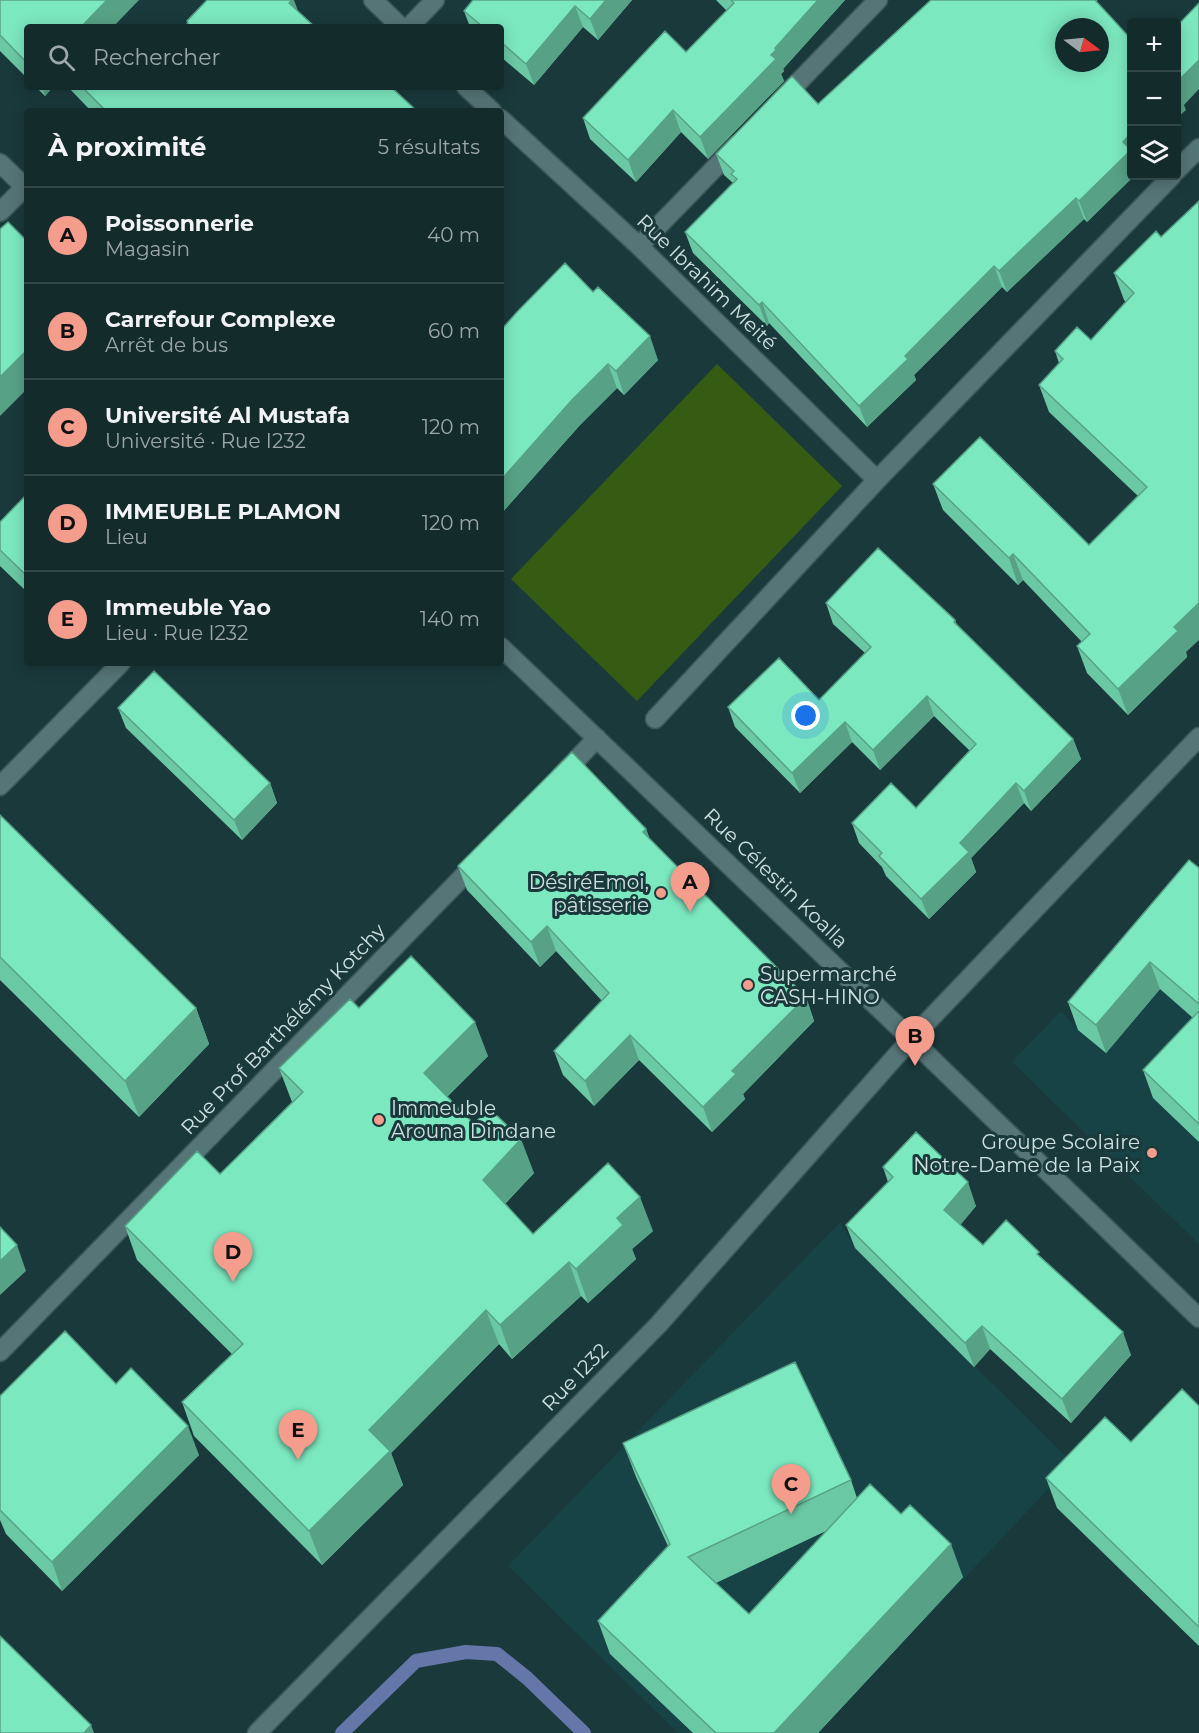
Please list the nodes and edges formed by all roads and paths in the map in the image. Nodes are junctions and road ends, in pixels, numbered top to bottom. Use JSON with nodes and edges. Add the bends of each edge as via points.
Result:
{"nodes":[{"id":1,"x":373,"y":0,"type":"edge"},
{"id":2,"x":435,"y":0,"type":"edge"},
{"id":3,"x":878,"y":0,"type":"edge"},
{"id":4,"x":398,"y":24,"type":"edge"},
{"id":5,"x":412,"y":24,"type":"edge"},
{"id":6,"x":469,"y":90,"type":"edge"},
{"id":7,"x":489,"y":108,"type":"edge"},
{"id":8,"x":771,"y":110,"type":"edge"},
{"id":9,"x":504,"y":122,"type":"edge"},
{"id":10,"x":746,"y":136,"type":"edge"},
{"id":11,"x":1199,"y":148,"type":"edge"},
{"id":12,"x":0,"y":163,"type":"edge"},
{"id":13,"x":1181,"y":166,"type":"edge"},
{"id":14,"x":1168,"y":180,"type":"edge"},
{"id":15,"x":24,"y":186,"type":"edge"},
{"id":16,"x":24,"y":190,"type":"edge"},
{"id":17,"x":0,"y":212,"type":"edge"},
{"id":18,"x":639,"y":246,"type":"junction"},
{"id":19,"x":877,"y":480,"type":"junction"},
{"id":20,"x":504,"y":649,"type":"edge"},
{"id":21,"x":118,"y":666,"type":"edge"},
{"id":22,"x":655,"y":718,"type":"dead end"},
{"id":23,"x":1199,"y":737,"type":"edge"},
{"id":24,"x":597,"y":738,"type":"junction"},
{"id":25,"x":0,"y":786,"type":"edge"},
{"id":26,"x":548,"y":790,"type":"edge"},
{"id":27,"x":490,"y":849,"type":"edge"},
{"id":28,"x":911,"y":1039,"type":"junction"},
{"id":29,"x":1199,"y":1318,"type":"edge"},
{"id":30,"x":0,"y":1352,"type":"edge"},
{"id":31,"x":256,"y":1733,"type":"edge"}],
"edges":[{"from":1,"to":4,"type":"street"},
{"from":2,"to":5,"type":"street"},
{"from":3,"to":8,"type":"street"},
{"from":6,"to":7,"type":"street"},
{"from":9,"to":18,"type":"street","name":"Rue Ibrahim Meité"},
{"from":10,"to":18,"type":"street"},
{"from":11,"to":13,"type":"street"},
{"from":12,"to":15,"type":"street"},
{"from":14,"to":19,"type":"street"},
{"from":16,"to":17,"type":"street"},
{"from":18,"to":19,"type":"street","name":"Rue Ibrahim Meité"},
{"from":19,"to":22,"type":"street"},
{"from":20,"to":24,"type":"street","name":"Rue Célestin Koalla"},
{"from":21,"to":25,"type":"street"},
{"from":23,"to":28,"type":"street","name":"Rue I232"},
{"from":24,"to":26,"type":"street"},
{"from":24,"to":28,"type":"street","name":"Rue Célestin Koalla"},
{"from":27,"to":30,"type":"street","name":"Rue Prof Barthélémy Kotchy"},
{"from":28,"to":29,"type":"street","name":"Rue Célestin Koalla"},
{"from":28,"to":31,"type":"street","name":"Rue I232","via":[[658,1324]]}]}
